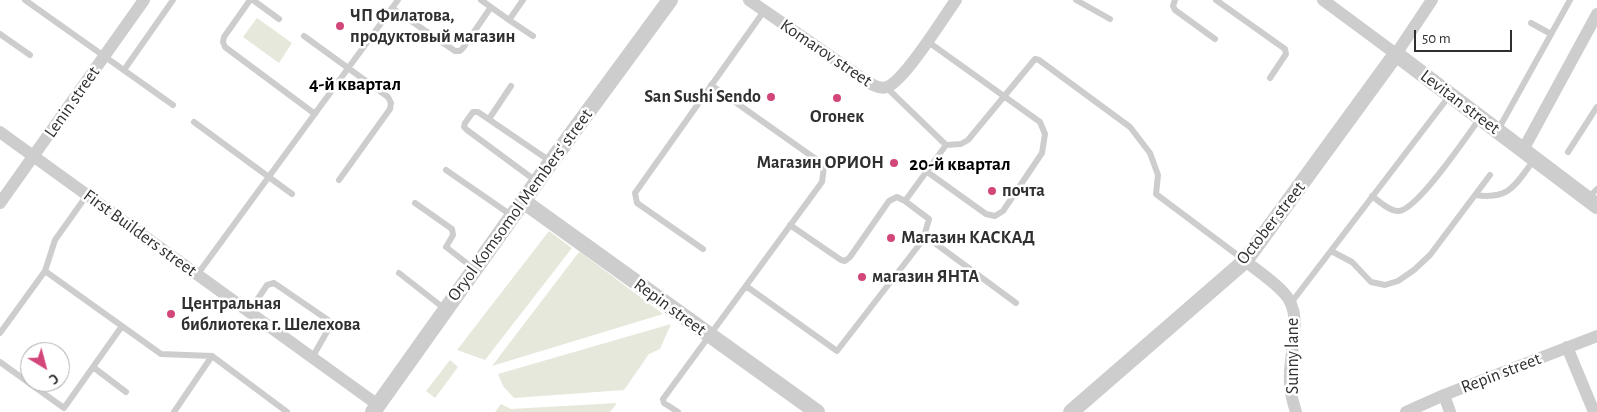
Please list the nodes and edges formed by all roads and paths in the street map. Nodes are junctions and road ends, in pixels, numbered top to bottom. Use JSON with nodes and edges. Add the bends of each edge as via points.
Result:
{"nodes":[{"id":1,"x":25,"y":0,"type":"edge"},
{"id":2,"x":173,"y":0,"type":"edge"},
{"id":3,"x":252,"y":0,"type":"edge"},
{"id":4,"x":398,"y":0,"type":"edge"},
{"id":5,"x":481,"y":0,"type":"edge"},
{"id":6,"x":523,"y":0,"type":"edge"},
{"id":7,"x":749,"y":0,"type":"edge"},
{"id":8,"x":956,"y":0,"type":"edge"},
{"id":9,"x":1076,"y":0,"type":"edge"},
{"id":10,"x":1175,"y":0,"type":"edge"},
{"id":11,"x":1216,"y":0,"type":"edge"},
{"id":12,"x":1323,"y":0,"type":"edge"},
{"id":13,"x":1432,"y":0,"type":"edge"},
{"id":14,"x":1570,"y":0,"type":"edge"},
{"id":15,"x":141,"y":1,"type":"edge"},
{"id":16,"x":665,"y":1,"type":"edge"},
{"id":17,"x":491,"y":7,"type":"junction"},
{"id":18,"x":392,"y":8,"type":"junction"},
{"id":19,"x":764,"y":11,"type":"junction"},
{"id":20,"x":1597,"y":14,"type":"edge"},
{"id":21,"x":279,"y":19,"type":"dead end"},
{"id":22,"x":1110,"y":19,"type":"dead end"},
{"id":23,"x":509,"y":20,"type":"junction"},
{"id":24,"x":1531,"y":23,"type":"dead end"},
{"id":25,"x":0,"y":34,"type":"edge"},
{"id":26,"x":1551,"y":34,"type":"junction"},
{"id":27,"x":304,"y":36,"type":"dead end"},
{"id":28,"x":533,"y":36,"type":"dead end"},
{"id":29,"x":1215,"y":39,"type":"dead end"},
{"id":30,"x":927,"y":41,"type":"junction"},
{"id":31,"x":30,"y":54,"type":"dead end"},
{"id":32,"x":1396,"y":54,"type":"junction"},
{"id":33,"x":104,"y":56,"type":"junction"},
{"id":34,"x":348,"y":68,"type":"junction"},
{"id":35,"x":124,"y":70,"type":"junction"},
{"id":36,"x":1270,"y":78,"type":"dead end"},
{"id":37,"x":712,"y":85,"type":"junction"},
{"id":38,"x":511,"y":86,"type":"dead end"},
{"id":39,"x":886,"y":87,"type":"junction"},
{"id":40,"x":1451,"y":94,"type":"junction"},
{"id":41,"x":1006,"y":96,"type":"junction"},
{"id":42,"x":173,"y":105,"type":"dead end"},
{"id":43,"x":1597,"y":108,"type":"edge"},
{"id":44,"x":315,"y":114,"type":"junction"},
{"id":45,"x":1481,"y":117,"type":"junction"},
{"id":46,"x":489,"y":119,"type":"junction"},
{"id":47,"x":194,"y":122,"type":"dead end"},
{"id":48,"x":1498,"y":131,"type":"junction"},
{"id":49,"x":0,"y":132,"type":"edge"},
{"id":50,"x":946,"y":145,"type":"junction"},
{"id":51,"x":1568,"y":152,"type":"dead end"},
{"id":52,"x":1529,"y":154,"type":"junction"},
{"id":53,"x":33,"y":156,"type":"junction"},
{"id":54,"x":551,"y":162,"type":"junction"},
{"id":55,"x":446,"y":170,"type":"dead end"},
{"id":56,"x":926,"y":171,"type":"junction"},
{"id":57,"x":1490,"y":175,"type":"dead end"},
{"id":58,"x":269,"y":177,"type":"junction"},
{"id":59,"x":340,"y":180,"type":"dead end"},
{"id":60,"x":536,"y":182,"type":"junction"},
{"id":61,"x":292,"y":194,"type":"dead end"},
{"id":62,"x":87,"y":195,"type":"junction"},
{"id":63,"x":1372,"y":196,"type":"junction"},
{"id":64,"x":1475,"y":196,"type":"junction"},
{"id":65,"x":1594,"y":198,"type":"edge"},
{"id":66,"x":523,"y":201,"type":"junction"},
{"id":67,"x":905,"y":201,"type":"junction"},
{"id":68,"x":415,"y":203,"type":"dead end"},
{"id":69,"x":0,"y":204,"type":"edge"},
{"id":70,"x":512,"y":216,"type":"junction"},
{"id":71,"x":790,"y":225,"type":"junction"},
{"id":72,"x":926,"y":236,"type":"junction"},
{"id":73,"x":703,"y":250,"type":"dead end"},
{"id":74,"x":1331,"y":251,"type":"junction"},
{"id":75,"x":1245,"y":261,"type":"junction"},
{"id":76,"x":474,"y":269,"type":"junction"},
{"id":77,"x":45,"y":271,"type":"junction"},
{"id":78,"x":398,"y":273,"type":"dead end"},
{"id":79,"x":197,"y":275,"type":"junction"},
{"id":80,"x":746,"y":286,"type":"junction"},
{"id":81,"x":1016,"y":303,"type":"dead end"},
{"id":82,"x":1290,"y":304,"type":"junction"},
{"id":83,"x":446,"y":309,"type":"junction"},
{"id":84,"x":249,"y":312,"type":"junction"},
{"id":85,"x":122,"y":326,"type":"junction"},
{"id":86,"x":0,"y":333,"type":"edge"},
{"id":87,"x":710,"y":336,"type":"junction"},
{"id":88,"x":1597,"y":336,"type":"edge"},
{"id":89,"x":1567,"y":347,"type":"junction"},
{"id":90,"x":212,"y":356,"type":"junction"},
{"id":91,"x":312,"y":358,"type":"junction"},
{"id":92,"x":0,"y":362,"type":"edge"},
{"id":93,"x":93,"y":367,"type":"junction"},
{"id":94,"x":126,"y":392,"type":"dead end"},
{"id":95,"x":1444,"y":395,"type":"junction"},
{"id":96,"x":375,"y":408,"type":"edge"},
{"id":97,"x":174,"y":412,"type":"edge"},
{"id":98,"x":287,"y":412,"type":"edge"},
{"id":99,"x":678,"y":412,"type":"edge"},
{"id":100,"x":817,"y":412,"type":"edge"},
{"id":101,"x":1071,"y":412,"type":"edge"},
{"id":102,"x":1296,"y":412,"type":"edge"},
{"id":103,"x":1406,"y":412,"type":"edge"},
{"id":104,"x":1450,"y":412,"type":"edge"},
{"id":105,"x":1594,"y":412,"type":"edge"}],
"edges":[{"from":1,"to":33,"type":"lane"},
{"from":2,"to":35,"type":"lane"},
{"from":3,"to":21,"type":"lane"},
{"from":3,"to":44,"type":"lane","via":[[224,37],[225,47]]},
{"from":4,"to":18,"type":"lane"},
{"from":5,"to":17,"type":"lane"},
{"from":6,"to":23,"type":"lane"},
{"from":7,"to":19,"type":"street","name":"Komarov street"},
{"from":8,"to":30,"type":"street","name":"Komarov street"},
{"from":9,"to":22,"type":"lane"},
{"from":10,"to":29,"type":"lane","via":[[1175,10]]},
{"from":11,"to":36,"type":"lane","via":[[1284,48],[1286,54]]},
{"from":12,"to":32,"type":"street","name":"Levitan street"},
{"from":13,"to":32,"type":"street","name":"October street"},
{"from":14,"to":26,"type":"lane"},
{"from":15,"to":33,"type":"street","name":"Lenin street"},
{"from":16,"to":54,"type":"street","name":"Oryol Komsomol Members' street"},
{"from":17,"to":18,"type":"lane","via":[[460,51],[455,51]]},
{"from":17,"to":23,"type":"lane"},
{"from":18,"to":34,"type":"lane"},
{"from":19,"to":37,"type":"lane"},
{"from":19,"to":39,"type":"street","name":"Komarov street","via":[[869,83],[878,88]]},
{"from":20,"to":52,"type":"street"},
{"from":23,"to":28,"type":"lane"},
{"from":24,"to":26,"type":"lane"},
{"from":25,"to":31,"type":"lane"},
{"from":26,"to":48,"type":"lane"},
{"from":27,"to":34,"type":"lane"},
{"from":30,"to":39,"type":"street","name":"Komarov street","via":[[900,77]]},
{"from":30,"to":41,"type":"lane"},
{"from":32,"to":40,"type":"street","name":"Levitan street"},
{"from":32,"to":75,"type":"street","name":"October street"},
{"from":33,"to":35,"type":"lane"},
{"from":33,"to":53,"type":"street","name":"Lenin street"},
{"from":34,"to":44,"type":"lane"},
{"from":34,"to":59,"type":"lane","via":[[388,97],[391,103]]},
{"from":35,"to":42,"type":"lane"},
{"from":37,"to":71,"type":"lane","via":[[824,166],[822,182]]},
{"from":37,"to":73,"type":"lane","via":[[635,193],[637,203]]},
{"from":38,"to":46,"type":"lane"},
{"from":39,"to":50,"type":"lane"},
{"from":40,"to":45,"type":"street","name":"Levitan street"},
{"from":40,"to":63,"type":"lane"},
{"from":41,"to":50,"type":"lane","via":[[968,140]]},
{"from":41,"to":56,"type":"lane","via":[[1040,122],[1045,134],[1042,154],[1003,211],[995,216],[986,214]]},
{"from":41,"to":75,"type":"lane","via":[[1032,62],[1039,60],[1130,127],[1150,153],[1158,175],[1156,194]]},
{"from":43,"to":51,"type":"lane"},
{"from":44,"to":58,"type":"lane"},
{"from":45,"to":48,"type":"street","name":"Levitan street"},
{"from":45,"to":63,"type":"lane","via":[[1426,190],[1409,207],[1397,212]]},
{"from":46,"to":54,"type":"lane"},
{"from":46,"to":60,"type":"lane","via":[[475,111],[464,126]]},
{"from":47,"to":58,"type":"lane"},
{"from":48,"to":52,"type":"street","name":"Levitan street"},
{"from":49,"to":53,"type":"street","name":"First Builders street"},
{"from":50,"to":56,"type":"lane"},
{"from":52,"to":64,"type":"lane","via":[[1516,184],[1504,194]]},
{"from":52,"to":65,"type":"street","name":"Levitan street"},
{"from":53,"to":62,"type":"street","name":"First Builders street"},
{"from":53,"to":69,"type":"street","name":"Lenin street"},
{"from":54,"to":60,"type":"street","name":"Oryol Komsomol Members' street"},
{"from":55,"to":70,"type":"lane"},
{"from":56,"to":67,"type":"lane"},
{"from":57,"to":64,"type":"lane"},
{"from":58,"to":61,"type":"lane"},
{"from":58,"to":79,"type":"lane"},
{"from":60,"to":66,"type":"street","name":"Oryol Komsomol Members' street"},
{"from":62,"to":77,"type":"lane","via":[[55,240]]},
{"from":62,"to":79,"type":"street","name":"First Builders street"},
{"from":63,"to":74,"type":"lane"},
{"from":64,"to":74,"type":"lane","via":[[1430,255],[1398,281],[1385,285],[1371,282],[1352,262]]},
{"from":66,"to":70,"type":"street","name":"Oryol Komsomol Members' street"},
{"from":66,"to":87,"type":"street","name":"Repin street"},
{"from":67,"to":71,"type":"lane","via":[[897,197],[889,201],[845,261]]},
{"from":67,"to":72,"type":"lane","via":[[929,219]]},
{"from":68,"to":76,"type":"lane","via":[[452,229],[453,235],[446,247]]},
{"from":70,"to":76,"type":"street","name":"Oryol Komsomol Members' street"},
{"from":71,"to":80,"type":"lane"},
{"from":72,"to":80,"type":"lane","via":[[837,351]]},
{"from":72,"to":81,"type":"lane"},
{"from":74,"to":82,"type":"lane"},
{"from":75,"to":82,"type":"street","name":"Sunny lane","via":[[1284,293]]},
{"from":75,"to":101,"type":"street","name":"October street"},
{"from":76,"to":83,"type":"street","name":"Oryol Komsomol Members' street"},
{"from":77,"to":85,"type":"lane"},
{"from":77,"to":86,"type":"lane"},
{"from":78,"to":83,"type":"lane"},
{"from":79,"to":84,"type":"street","name":"First Builders street"},
{"from":80,"to":87,"type":"lane"},
{"from":82,"to":102,"type":"street","name":"Sunny lane","via":[[1295,328],[1290,384]]},
{"from":83,"to":96,"type":"street","name":"Oryol Komsomol Members' street"},
{"from":84,"to":91,"type":"street","name":"First Builders street"},
{"from":84,"to":91,"type":"lane","via":[[267,285],[274,283],[328,320],[329,328]]},
{"from":85,"to":90,"type":"lane","via":[[161,354]]},
{"from":85,"to":93,"type":"lane"},
{"from":87,"to":99,"type":"lane","via":[[663,399]]},
{"from":87,"to":100,"type":"street","name":"Repin street"},
{"from":88,"to":89,"type":"street","name":"Repin street"},
{"from":89,"to":95,"type":"street","name":"Repin street"},
{"from":89,"to":105,"type":"street"},
{"from":90,"to":97,"type":"lane"},
{"from":90,"to":98,"type":"lane"},
{"from":91,"to":96,"type":"street","name":"First Builders street"},
{"from":92,"to":93,"type":"lane","via":[[64,408]]},
{"from":93,"to":94,"type":"lane"},
{"from":95,"to":103,"type":"street","name":"Repin street"},
{"from":95,"to":104,"type":"street"}]}
